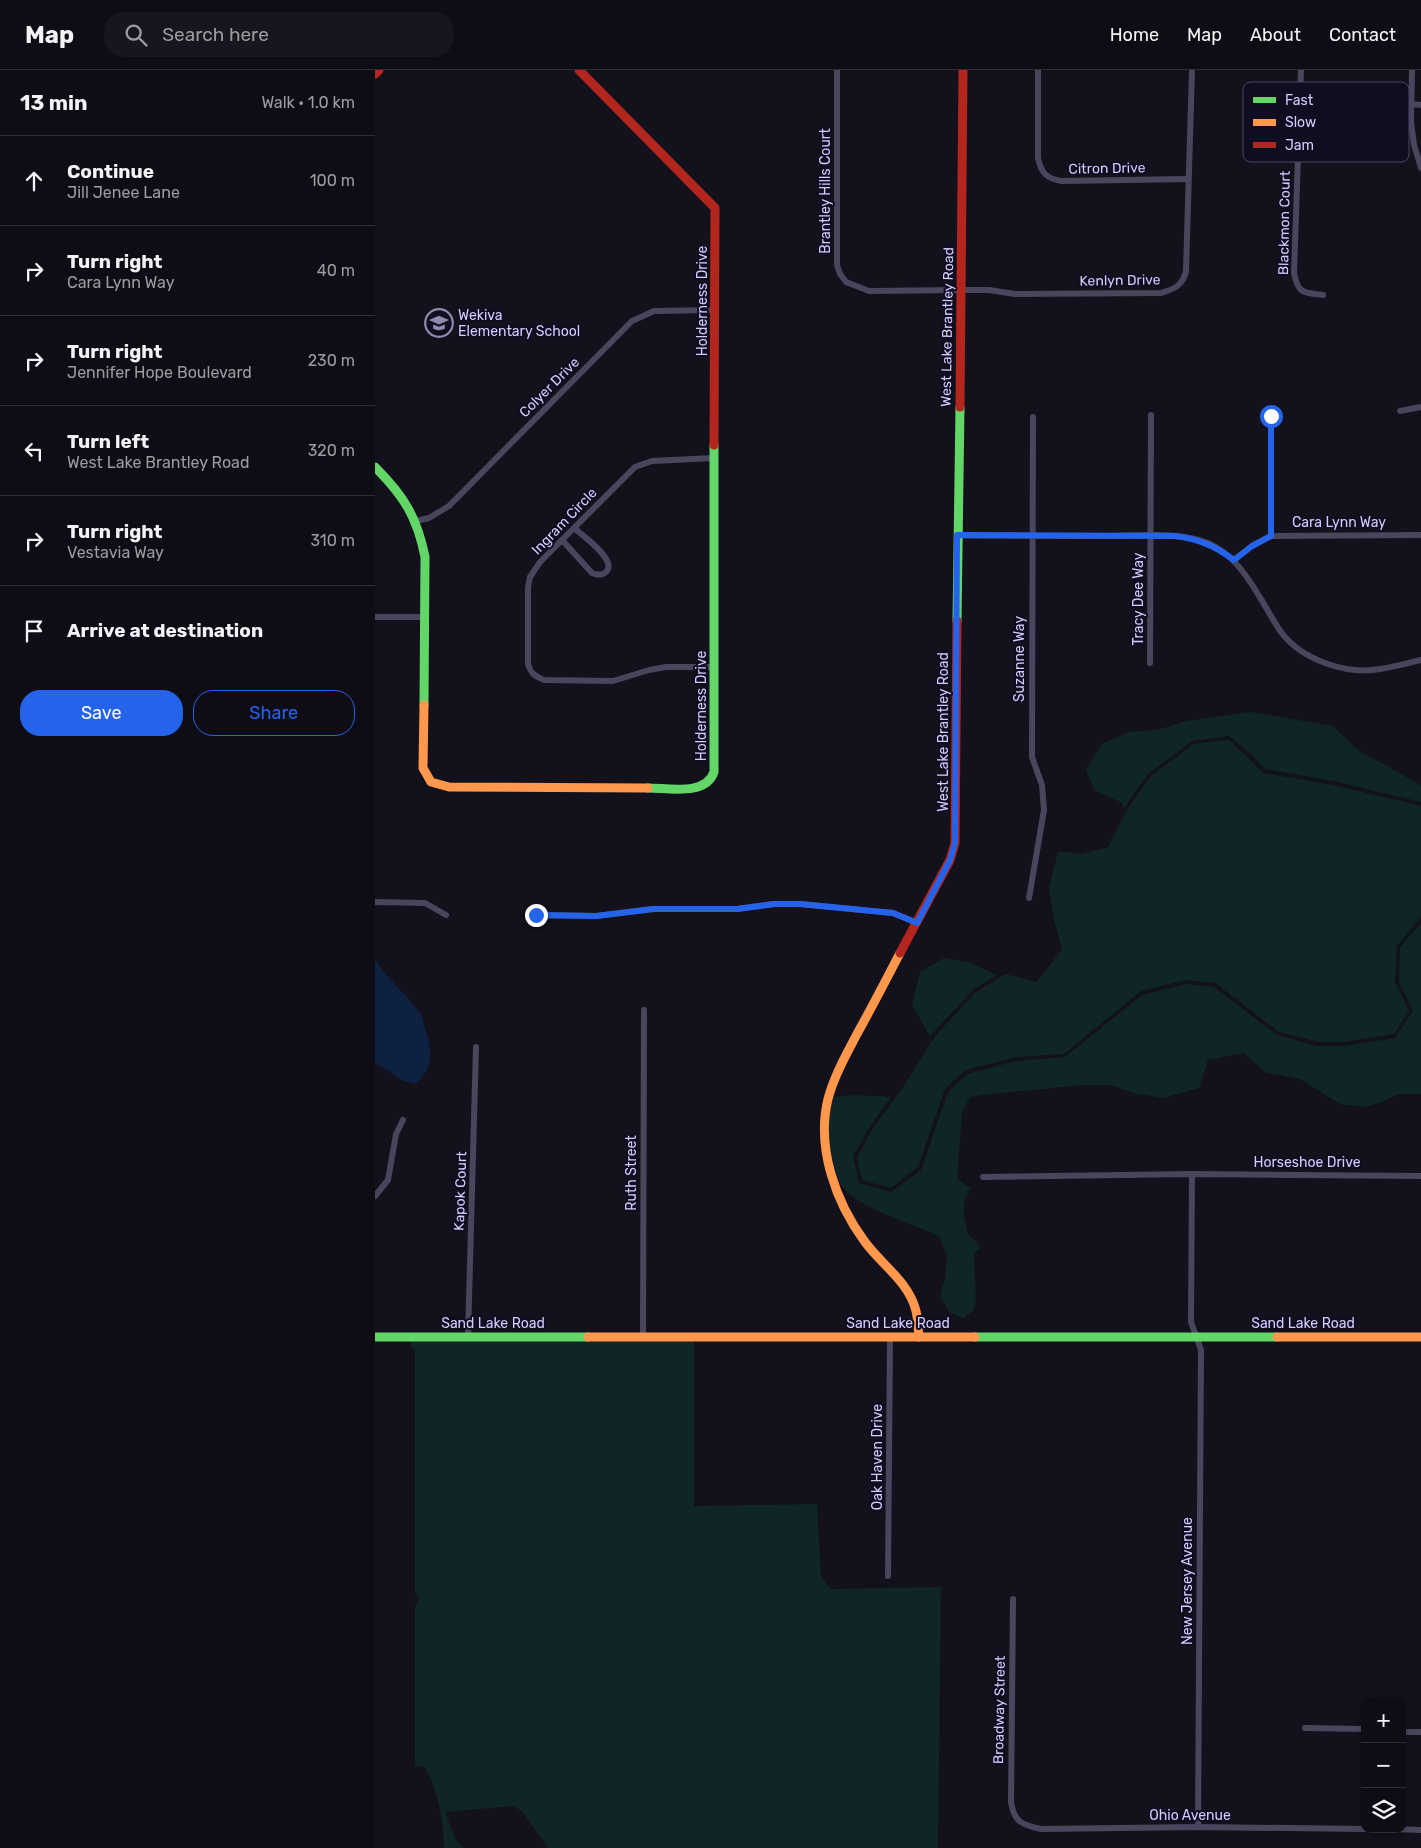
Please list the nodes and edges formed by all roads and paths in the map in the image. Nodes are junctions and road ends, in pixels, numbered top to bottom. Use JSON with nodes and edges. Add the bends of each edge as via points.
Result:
{"nodes":[{"id":1,"x":379,"y":70,"type":"edge"},
{"id":2,"x":579,"y":70,"type":"edge"},
{"id":3,"x":837,"y":70,"type":"edge"},
{"id":4,"x":963,"y":70,"type":"edge"},
{"id":5,"x":1038,"y":70,"type":"edge"},
{"id":6,"x":1192,"y":70,"type":"edge"},
{"id":7,"x":1412,"y":70,"type":"edge"},
{"id":8,"x":375,"y":74,"type":"edge"},
{"id":9,"x":1411,"y":104,"type":"junction"},
{"id":10,"x":1421,"y":105,"type":"edge"},
{"id":11,"x":1298,"y":162,"type":"edge"},
{"id":12,"x":1421,"y":168,"type":"edge"},
{"id":13,"x":1188,"y":179,"type":"junction"},
{"id":14,"x":962,"y":290,"type":"junction"},
{"id":15,"x":1323,"y":295,"type":"dead end"},
{"id":16,"x":716,"y":310,"type":"junction"},
{"id":17,"x":1421,"y":407,"type":"edge"},
{"id":18,"x":1400,"y":411,"type":"dead end"},
{"id":19,"x":1151,"y":415,"type":"dead end"},
{"id":20,"x":1271,"y":416,"type":"dead end"},
{"id":21,"x":1033,"y":417,"type":"dead end"},
{"id":22,"x":714,"y":458,"type":"junction"},
{"id":23,"x":375,"y":467,"type":"edge"},
{"id":24,"x":417,"y":521,"type":"junction"},
{"id":25,"x":574,"y":528,"type":"junction"},
{"id":26,"x":957,"y":535,"type":"junction"},
{"id":27,"x":1421,"y":535,"type":"edge"},
{"id":28,"x":1032,"y":536,"type":"junction"},
{"id":29,"x":1151,"y":536,"type":"junction"},
{"id":30,"x":1271,"y":536,"type":"junction"},
{"id":31,"x":562,"y":540,"type":"junction"},
{"id":32,"x":1234,"y":560,"type":"junction"},
{"id":33,"x":375,"y":617,"type":"edge"},
{"id":34,"x":424,"y":617,"type":"junction"},
{"id":35,"x":1421,"y":660,"type":"edge"},
{"id":36,"x":1150,"y":663,"type":"dead end"},
{"id":37,"x":715,"y":667,"type":"junction"},
{"id":38,"x":1029,"y":898,"type":"dead end"},
{"id":39,"x":375,"y":902,"type":"edge"},
{"id":40,"x":445,"y":915,"type":"dead end"},
{"id":41,"x":536,"y":915,"type":"dead end"},
{"id":42,"x":917,"y":923,"type":"junction"},
{"id":43,"x":644,"y":1010,"type":"dead end"},
{"id":44,"x":476,"y":1047,"type":"dead end"},
{"id":45,"x":403,"y":1120,"type":"dead end"},
{"id":46,"x":1192,"y":1174,"type":"junction"},
{"id":47,"x":1421,"y":1176,"type":"edge"},
{"id":48,"x":983,"y":1177,"type":"dead end"},
{"id":49,"x":375,"y":1196,"type":"edge"},
{"id":50,"x":375,"y":1336,"type":"edge"},
{"id":51,"x":468,"y":1336,"type":"junction"},
{"id":52,"x":643,"y":1336,"type":"junction"},
{"id":53,"x":890,"y":1337,"type":"junction"},
{"id":54,"x":919,"y":1337,"type":"junction"},
{"id":55,"x":1197,"y":1337,"type":"junction"},
{"id":56,"x":1421,"y":1337,"type":"edge"},
{"id":57,"x":888,"y":1576,"type":"dead end"},
{"id":58,"x":1013,"y":1599,"type":"dead end"},
{"id":59,"x":1305,"y":1728,"type":"dead end"},
{"id":60,"x":1361,"y":1729,"type":"edge"},
{"id":61,"x":1406,"y":1732,"type":"edge"},
{"id":62,"x":1421,"y":1732,"type":"edge"},
{"id":63,"x":1018,"y":1821,"type":"joint"},
{"id":64,"x":1198,"y":1827,"type":"junction"},
{"id":65,"x":1361,"y":1829,"type":"edge"},
{"id":66,"x":1406,"y":1829,"type":"edge"},
{"id":67,"x":1421,"y":1830,"type":"edge"}],
"edges":[{"from":1,"to":8,"type":"street"},
{"from":2,"to":16,"type":"street","name":"Holderness Drive","via":[[715,208]]},
{"from":3,"to":14,"type":"street","name":"Brantley Hills Court","via":[[837,265],[840,274],[846,282],[869,291]]},
{"from":4,"to":14,"type":"street","name":"West Lake Brantley Road"},
{"from":5,"to":13,"type":"street","name":"Citron Drive","via":[[1038,158],[1046,176],[1062,181]]},
{"from":6,"to":13,"type":"street","name":"Kenlyn Drive"},
{"from":7,"to":9,"type":"street"},
{"from":9,"to":10,"type":"street"},
{"from":9,"to":12,"type":"street","via":[[1412,129]]},
{"from":11,"to":15,"type":"street","name":"Blackmon Court","via":[[1294,273],[1299,289],[1304,293]]},
{"from":13,"to":14,"type":"street","name":"Kenlyn Drive","via":[[1186,270],[1184,279],[1173,290],[1161,293],[1025,294]]},
{"from":14,"to":26,"type":"street","name":"West Lake Brantley Road"},
{"from":16,"to":22,"type":"street","name":"Holderness Drive"},
{"from":16,"to":24,"type":"street","name":"Colyer Drive","via":[[654,311],[632,321],[449,506]]},
{"from":17,"to":18,"type":"street"},
{"from":19,"to":29,"type":"street","name":"Tracy Dee Way"},
{"from":20,"to":30,"type":"street"},
{"from":21,"to":28,"type":"street","name":"Suzanne Way"},
{"from":22,"to":25,"type":"street","name":"Ingram Circle","via":[[652,461],[635,467]]},
{"from":22,"to":37,"type":"street","name":"Holderness Drive"},
{"from":23,"to":24,"type":"street","name":"Holderness Drive","via":[[402,495]]},
{"from":24,"to":34,"type":"street","name":"Holderness Drive","via":[[425,557]]},
{"from":25,"to":31,"type":"street","name":"Ingram Circle"},
{"from":25,"to":31,"type":"street","via":[[605,556],[609,565],[605,574],[592,573]]},
{"from":26,"to":28,"type":"street"},
{"from":26,"to":42,"type":"street","name":"West Lake Brantley Road","via":[[955,843],[950,860]]},
{"from":27,"to":30,"type":"street","name":"Cara Lynn Way"},
{"from":28,"to":29,"type":"street"},
{"from":28,"to":38,"type":"street","name":"Suzanne Way","via":[[1031,748],[1043,790],[1044,810]]},
{"from":29,"to":32,"type":"street","via":[[1193,538]]},
{"from":29,"to":36,"type":"street","name":"Tracy Dee Way"},
{"from":30,"to":32,"type":"street","name":"Cara Lynn Way"},
{"from":31,"to":37,"type":"street","name":"Ingram Circle","via":[[539,562],[530,577],[528,664],[534,676],[544,680],[613,681],[666,667]]},
{"from":32,"to":35,"type":"street","via":[[1281,632],[1295,647],[1316,659],[1337,667],[1360,670],[1379,670]]},
{"from":33,"to":34,"type":"street"},
{"from":34,"to":37,"type":"street","name":"Holderness Drive","via":[[423,768],[431,782],[449,787],[706,786],[715,772]]},
{"from":39,"to":40,"type":"street","via":[[425,903]]},
{"from":41,"to":42,"type":"street","via":[[596,916],[653,909],[737,909],[800,904],[893,913]]},
{"from":42,"to":54,"type":"street","name":"West Lake Brantley Road","via":[[839,1068],[827,1104],[825,1137],[830,1170],[843,1203],[860,1235],[911,1297],[917,1311]]},
{"from":43,"to":52,"type":"street","name":"Ruth Street"},
{"from":44,"to":51,"type":"street","name":"Kapok Court"},
{"from":45,"to":49,"type":"street","via":[[396,1134],[389,1180]]},
{"from":46,"to":47,"type":"street","name":"Horseshoe Drive"},
{"from":46,"to":48,"type":"street","name":"Horseshoe Drive"},
{"from":46,"to":55,"type":"street","via":[[1191,1322]]},
{"from":50,"to":51,"type":"street","name":"Sand Lake Road"},
{"from":51,"to":52,"type":"street","name":"Sand Lake Road"},
{"from":52,"to":53,"type":"street","name":"Sand Lake Road"},
{"from":53,"to":54,"type":"street","name":"Sand Lake Road"},
{"from":53,"to":57,"type":"street","name":"Oak Haven Drive"},
{"from":54,"to":55,"type":"street","name":"Sand Lake Road"},
{"from":55,"to":56,"type":"street","name":"Sand Lake Road"},
{"from":55,"to":64,"type":"street","name":"New Jersey Avenue","via":[[1201,1350]]},
{"from":58,"to":63,"type":"street","name":"Broadway Street","via":[[1011,1802]]},
{"from":59,"to":60,"type":"street"},
{"from":61,"to":62,"type":"street"},
{"from":63,"to":64,"type":"street","name":"Ohio Avenue","via":[[1041,1829]]},
{"from":64,"to":65,"type":"street","name":"Ohio Avenue"},
{"from":66,"to":67,"type":"street"}]}
